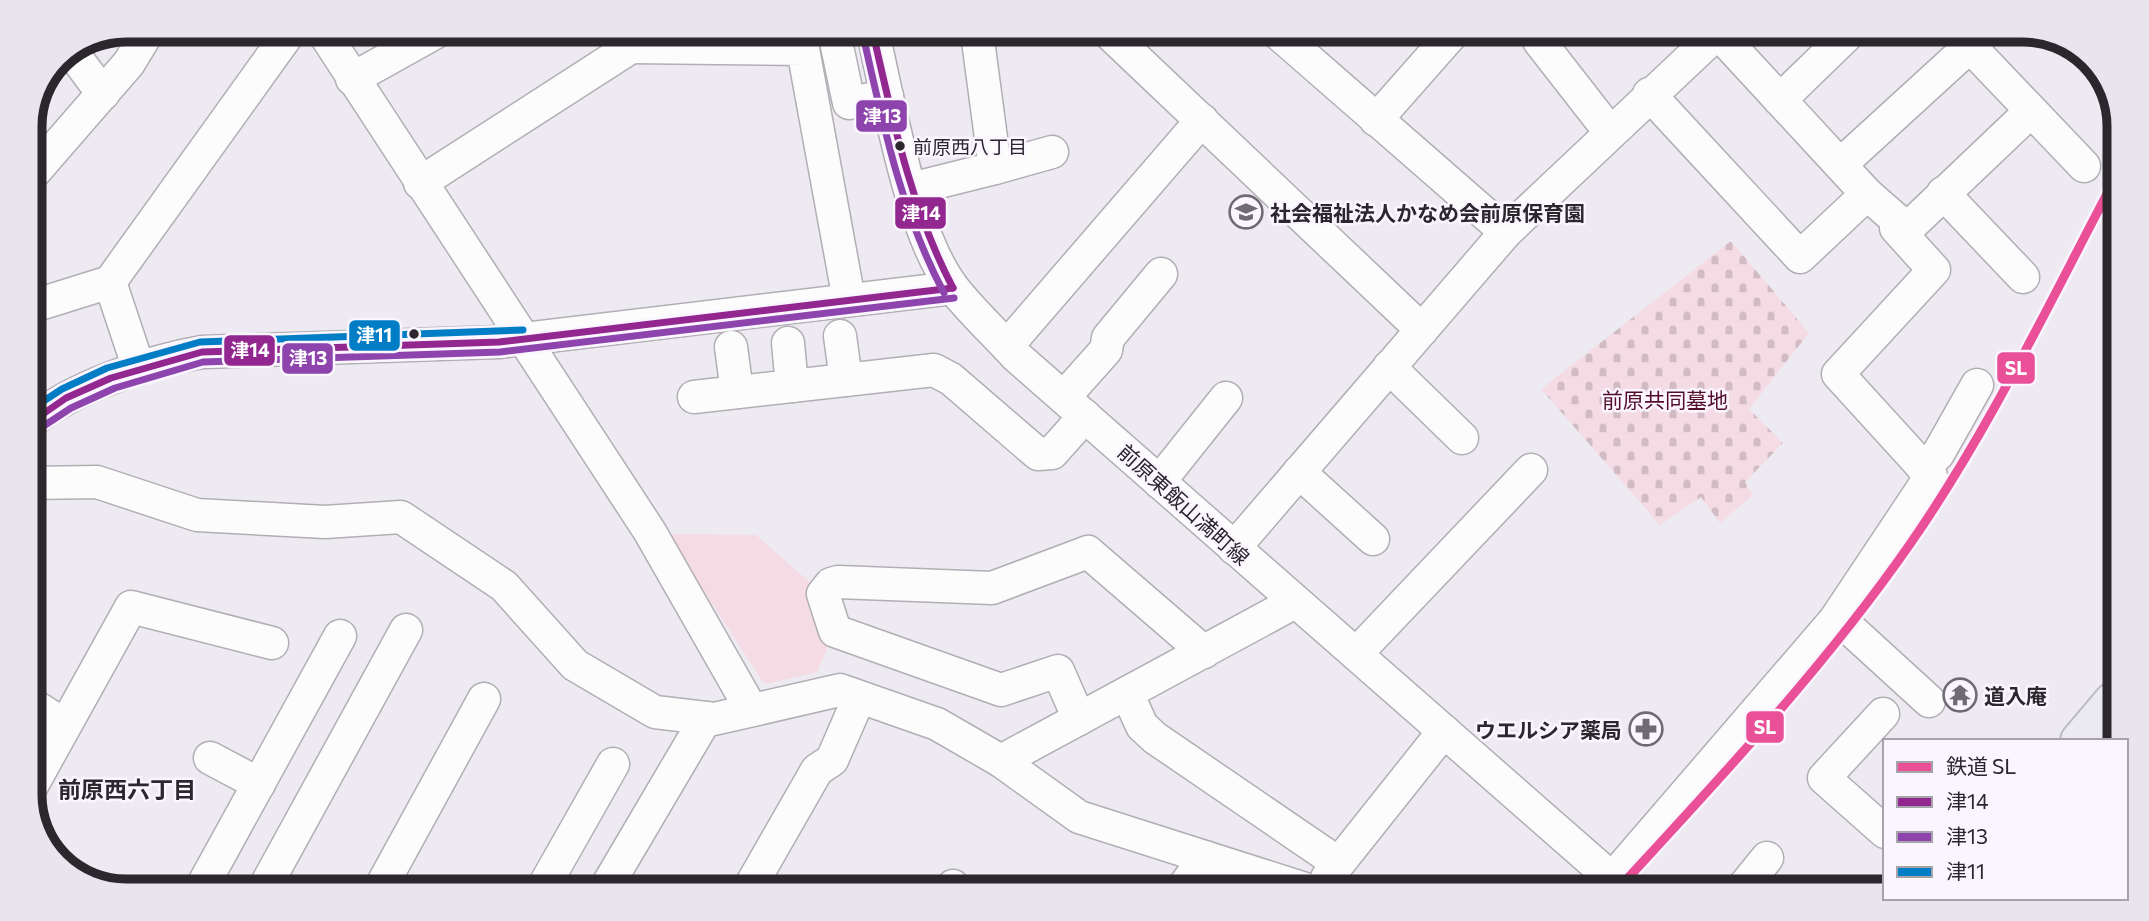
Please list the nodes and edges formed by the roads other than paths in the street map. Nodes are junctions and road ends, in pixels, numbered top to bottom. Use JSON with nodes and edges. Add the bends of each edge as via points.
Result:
{"nodes":[{"id":1,"x":142,"y":42,"type":"edge"},
{"id":2,"x":282,"y":42,"type":"edge"},
{"id":3,"x":331,"y":42,"type":"edge"},
{"id":4,"x":418,"y":42,"type":"edge"},
{"id":5,"x":623,"y":42,"type":"edge"},
{"id":6,"x":680,"y":42,"type":"edge"},
{"id":7,"x":836,"y":42,"type":"edge"},
{"id":8,"x":875,"y":42,"type":"edge"},
{"id":9,"x":977,"y":42,"type":"edge"},
{"id":10,"x":1119,"y":42,"type":"edge"},
{"id":11,"x":1294,"y":42,"type":"edge"},
{"id":12,"x":1445,"y":42,"type":"edge"},
{"id":13,"x":1540,"y":42,"type":"edge"},
{"id":14,"x":1707,"y":42,"type":"edge"},
{"id":15,"x":1727,"y":42,"type":"edge"},
{"id":16,"x":1840,"y":42,"type":"edge"},
{"id":17,"x":1968,"y":42,"type":"edge"},
{"id":18,"x":1972,"y":42,"type":"edge"},
{"id":19,"x":77,"y":58,"type":"edge"},
{"id":20,"x":352,"y":79,"type":"junction"},
{"id":21,"x":103,"y":94,"type":"junction"},
{"id":22,"x":1649,"y":94,"type":"junction"},
{"id":23,"x":887,"y":96,"type":"junction"},
{"id":24,"x":1780,"y":100,"type":"junction"},
{"id":25,"x":2031,"y":111,"type":"junction"},
{"id":26,"x":1202,"y":120,"type":"junction"},
{"id":27,"x":1376,"y":120,"type":"junction"},
{"id":28,"x":1610,"y":132,"type":"junction"},
{"id":29,"x":1052,"y":152,"type":"dead end"},
{"id":30,"x":42,"y":163,"type":"edge"},
{"id":31,"x":1841,"y":164,"type":"junction"},
{"id":32,"x":2084,"y":166,"type":"dead end"},
{"id":33,"x":995,"y":167,"type":"junction"},
{"id":34,"x":420,"y":183,"type":"junction"},
{"id":35,"x":911,"y":189,"type":"junction"},
{"id":36,"x":1943,"y":192,"type":"junction"},
{"id":37,"x":1867,"y":194,"type":"junction"},
{"id":38,"x":1901,"y":224,"type":"junction"},
{"id":39,"x":1506,"y":232,"type":"junction"},
{"id":40,"x":1160,"y":274,"type":"dead end"},
{"id":41,"x":2023,"y":277,"type":"dead end"},
{"id":42,"x":110,"y":282,"type":"junction"},
{"id":43,"x":953,"y":288,"type":"junction"},
{"id":44,"x":849,"y":300,"type":"junction"},
{"id":45,"x":42,"y":303,"type":"edge"},
{"id":46,"x":1422,"y":330,"type":"junction"},
{"id":47,"x":840,"y":336,"type":"dead end"},
{"id":48,"x":523,"y":340,"type":"junction"},
{"id":49,"x":788,"y":344,"type":"dead end"},
{"id":50,"x":1007,"y":346,"type":"junction"},
{"id":51,"x":731,"y":347,"type":"dead end"},
{"id":52,"x":1389,"y":367,"type":"junction"},
{"id":53,"x":139,"y":369,"type":"junction"},
{"id":54,"x":846,"y":380,"type":"junction"},
{"id":55,"x":1978,"y":385,"type":"dead end"},
{"id":56,"x":792,"y":386,"type":"junction"},
{"id":57,"x":737,"y":392,"type":"junction"},
{"id":58,"x":694,"y":397,"type":"dead end"},
{"id":59,"x":1226,"y":398,"type":"dead end"},
{"id":60,"x":1074,"y":407,"type":"junction"},
{"id":61,"x":42,"y":415,"type":"edge"},
{"id":62,"x":1462,"y":439,"type":"dead end"},
{"id":63,"x":1923,"y":468,"type":"junction"},
{"id":64,"x":1531,"y":470,"type":"dead end"},
{"id":65,"x":1299,"y":472,"type":"junction"},
{"id":66,"x":1159,"y":482,"type":"junction"},
{"id":67,"x":42,"y":484,"type":"edge"},
{"id":68,"x":1373,"y":539,"type":"dead end"},
{"id":69,"x":1234,"y":548,"type":"junction"},
{"id":70,"x":1295,"y":602,"type":"junction"},
{"id":71,"x":1835,"y":620,"type":"junction"},
{"id":72,"x":406,"y":630,"type":"dead end"},
{"id":73,"x":340,"y":636,"type":"dead end"},
{"id":74,"x":272,"y":643,"type":"dead end"},
{"id":75,"x":1204,"y":652,"type":"junction"},
{"id":76,"x":1356,"y":654,"type":"junction"},
{"id":77,"x":1127,"y":693,"type":"junction"},
{"id":78,"x":859,"y":698,"type":"junction"},
{"id":79,"x":484,"y":699,"type":"dead end"},
{"id":80,"x":1928,"y":701,"type":"dead end"},
{"id":81,"x":751,"y":709,"type":"junction"},
{"id":82,"x":2107,"y":709,"type":"edge"},
{"id":83,"x":42,"y":711,"type":"edge"},
{"id":84,"x":1883,"y":714,"type":"dead end"},
{"id":85,"x":706,"y":718,"type":"junction"},
{"id":86,"x":1079,"y":719,"type":"junction"},
{"id":87,"x":64,"y":725,"type":"junction"},
{"id":88,"x":1444,"y":731,"type":"junction"},
{"id":89,"x":2082,"y":739,"type":"edge"},
{"id":90,"x":210,"y":758,"type":"dead end"},
{"id":91,"x":1001,"y":761,"type":"junction"},
{"id":92,"x":613,"y":764,"type":"dead end"},
{"id":93,"x":42,"y":766,"type":"edge"},
{"id":94,"x":259,"y":784,"type":"junction"},
{"id":95,"x":1883,"y":830,"type":"edge"},
{"id":96,"x":1205,"y":857,"type":"junction"},
{"id":97,"x":1767,"y":858,"type":"dead end"},
{"id":98,"x":1338,"y":863,"type":"junction"},
{"id":99,"x":206,"y":879,"type":"edge"},
{"id":100,"x":269,"y":879,"type":"edge"},
{"id":101,"x":385,"y":879,"type":"edge"},
{"id":102,"x":548,"y":879,"type":"edge"},
{"id":103,"x":611,"y":879,"type":"edge"},
{"id":104,"x":756,"y":879,"type":"edge"},
{"id":105,"x":1189,"y":879,"type":"edge"},
{"id":106,"x":1274,"y":879,"type":"edge"},
{"id":107,"x":1326,"y":879,"type":"edge"},
{"id":108,"x":1613,"y":879,"type":"edge"},
{"id":109,"x":1623,"y":879,"type":"edge"},
{"id":110,"x":1750,"y":879,"type":"edge"}],
"edges":[{"from":1,"to":21,"type":"street"},
{"from":2,"to":42,"type":"street"},
{"from":3,"to":20,"type":"street"},
{"from":4,"to":20,"type":"street"},
{"from":5,"to":34,"type":"street"},
{"from":6,"to":44,"type":"street","via":[[803,49]]},
{"from":7,"to":23,"type":"street","via":[[849,103]]},
{"from":8,"to":23,"type":"street","name":"前原東飯山満町線"},
{"from":9,"to":33,"type":"street"},
{"from":10,"to":26,"type":"street"},
{"from":11,"to":27,"type":"street"},
{"from":12,"to":27,"type":"street"},
{"from":13,"to":28,"type":"street"},
{"from":14,"to":22,"type":"street"},
{"from":15,"to":24,"type":"street"},
{"from":16,"to":24,"type":"street"},
{"from":17,"to":31,"type":"street"},
{"from":18,"to":25,"type":"street"},
{"from":19,"to":21,"type":"street"},
{"from":20,"to":34,"type":"street"},
{"from":21,"to":30,"type":"street"},
{"from":22,"to":28,"type":"street"},
{"from":22,"to":37,"type":"street","via":[[1800,257]]},
{"from":23,"to":35,"type":"street","name":"前原東飯山満町線"},
{"from":24,"to":31,"type":"street"},
{"from":25,"to":32,"type":"street"},
{"from":25,"to":36,"type":"street"},
{"from":26,"to":46,"type":"street"},
{"from":26,"to":50,"type":"street"},
{"from":27,"to":39,"type":"street"},
{"from":28,"to":39,"type":"street"},
{"from":29,"to":33,"type":"street"},
{"from":31,"to":37,"type":"street"},
{"from":33,"to":35,"type":"street"},
{"from":34,"to":48,"type":"street"},
{"from":35,"to":43,"type":"street","name":"前原東飯山満町線","via":[[938,262]]},
{"from":36,"to":38,"type":"street","via":[[1907,229]]},
{"from":36,"to":41,"type":"street"},
{"from":37,"to":38,"type":"street"},
{"from":38,"to":63,"type":"street","via":[[1896,228],[1934,270],[1838,374]]},
{"from":39,"to":46,"type":"street"},
{"from":40,"to":60,"type":"street","via":[[1108,338]]},
{"from":42,"to":45,"type":"street"},
{"from":42,"to":53,"type":"street"},
{"from":43,"to":44,"type":"street"},
{"from":43,"to":50,"type":"street","name":"前原東飯山満町線"},
{"from":44,"to":48,"type":"street"},
{"from":46,"to":52,"type":"street"},
{"from":47,"to":54,"type":"street"},
{"from":48,"to":53,"type":"street","via":[[202,352]]},
{"from":48,"to":81,"type":"street","via":[[650,532]]},
{"from":49,"to":56,"type":"street"},
{"from":50,"to":60,"type":"street","name":"前原東飯山満町線"},
{"from":51,"to":57,"type":"street"},
{"from":52,"to":62,"type":"street"},
{"from":52,"to":65,"type":"street"},
{"from":53,"to":61,"type":"street","via":[[79,392]]},
{"from":54,"to":56,"type":"street"},
{"from":54,"to":60,"type":"street","via":[[934,370],[1044,455],[1052,453]]},
{"from":55,"to":63,"type":"street","via":[[1938,454]]},
{"from":56,"to":57,"type":"street"},
{"from":57,"to":58,"type":"street"},
{"from":59,"to":66,"type":"street"},
{"from":60,"to":66,"type":"street","name":"前原東飯山満町線"},
{"from":63,"to":71,"type":"street","via":[[1931,476]]},
{"from":64,"to":76,"type":"street"},
{"from":65,"to":68,"type":"street"},
{"from":65,"to":69,"type":"street"},
{"from":66,"to":69,"type":"street","name":"前原東飯山満町線"},
{"from":67,"to":85,"type":"street","via":[[97,482],[197,514],[325,522],[401,517],[504,586],[575,665],[654,712]]},
{"from":69,"to":70,"type":"street","name":"前原東飯山満町線"},
{"from":70,"to":75,"type":"street"},
{"from":70,"to":76,"type":"street","name":"前原東飯山満町線"},
{"from":71,"to":80,"type":"street"},
{"from":71,"to":109,"type":"street"},
{"from":72,"to":100,"type":"street"},
{"from":73,"to":94,"type":"street"},
{"from":74,"to":87,"type":"street","via":[[131,607]]},
{"from":75,"to":77,"type":"street"},
{"from":75,"to":86,"type":"street","via":[[1088,552],[992,588],[838,582],[825,589],[835,631],[1001,690],[1058,671]]},
{"from":76,"to":88,"type":"street","name":"前原東飯山満町線"},
{"from":77,"to":86,"type":"street"},
{"from":77,"to":98,"type":"street","via":[[1142,726],[1156,738]]},
{"from":78,"to":81,"type":"street","via":[[840,690]]},
{"from":78,"to":91,"type":"street","via":[[937,724]]},
{"from":78,"to":104,"type":"street","via":[[832,760],[817,770],[819,792]]},
{"from":79,"to":101,"type":"street"},
{"from":81,"to":85,"type":"street"},
{"from":82,"to":89,"type":"highway"},
{"from":83,"to":87,"type":"street"},
{"from":84,"to":95,"type":"street","via":[[1824,778]]},
{"from":85,"to":103,"type":"street"},
{"from":86,"to":91,"type":"street"},
{"from":87,"to":93,"type":"street"},
{"from":88,"to":98,"type":"street"},
{"from":88,"to":108,"type":"street","name":"前原東飯山満町線"},
{"from":90,"to":94,"type":"street"},
{"from":91,"to":96,"type":"street","via":[[1079,817]]},
{"from":92,"to":102,"type":"street"},
{"from":94,"to":99,"type":"street"},
{"from":96,"to":105,"type":"street"},
{"from":96,"to":106,"type":"street"},
{"from":97,"to":110,"type":"street"},
{"from":98,"to":107,"type":"street"}]}
